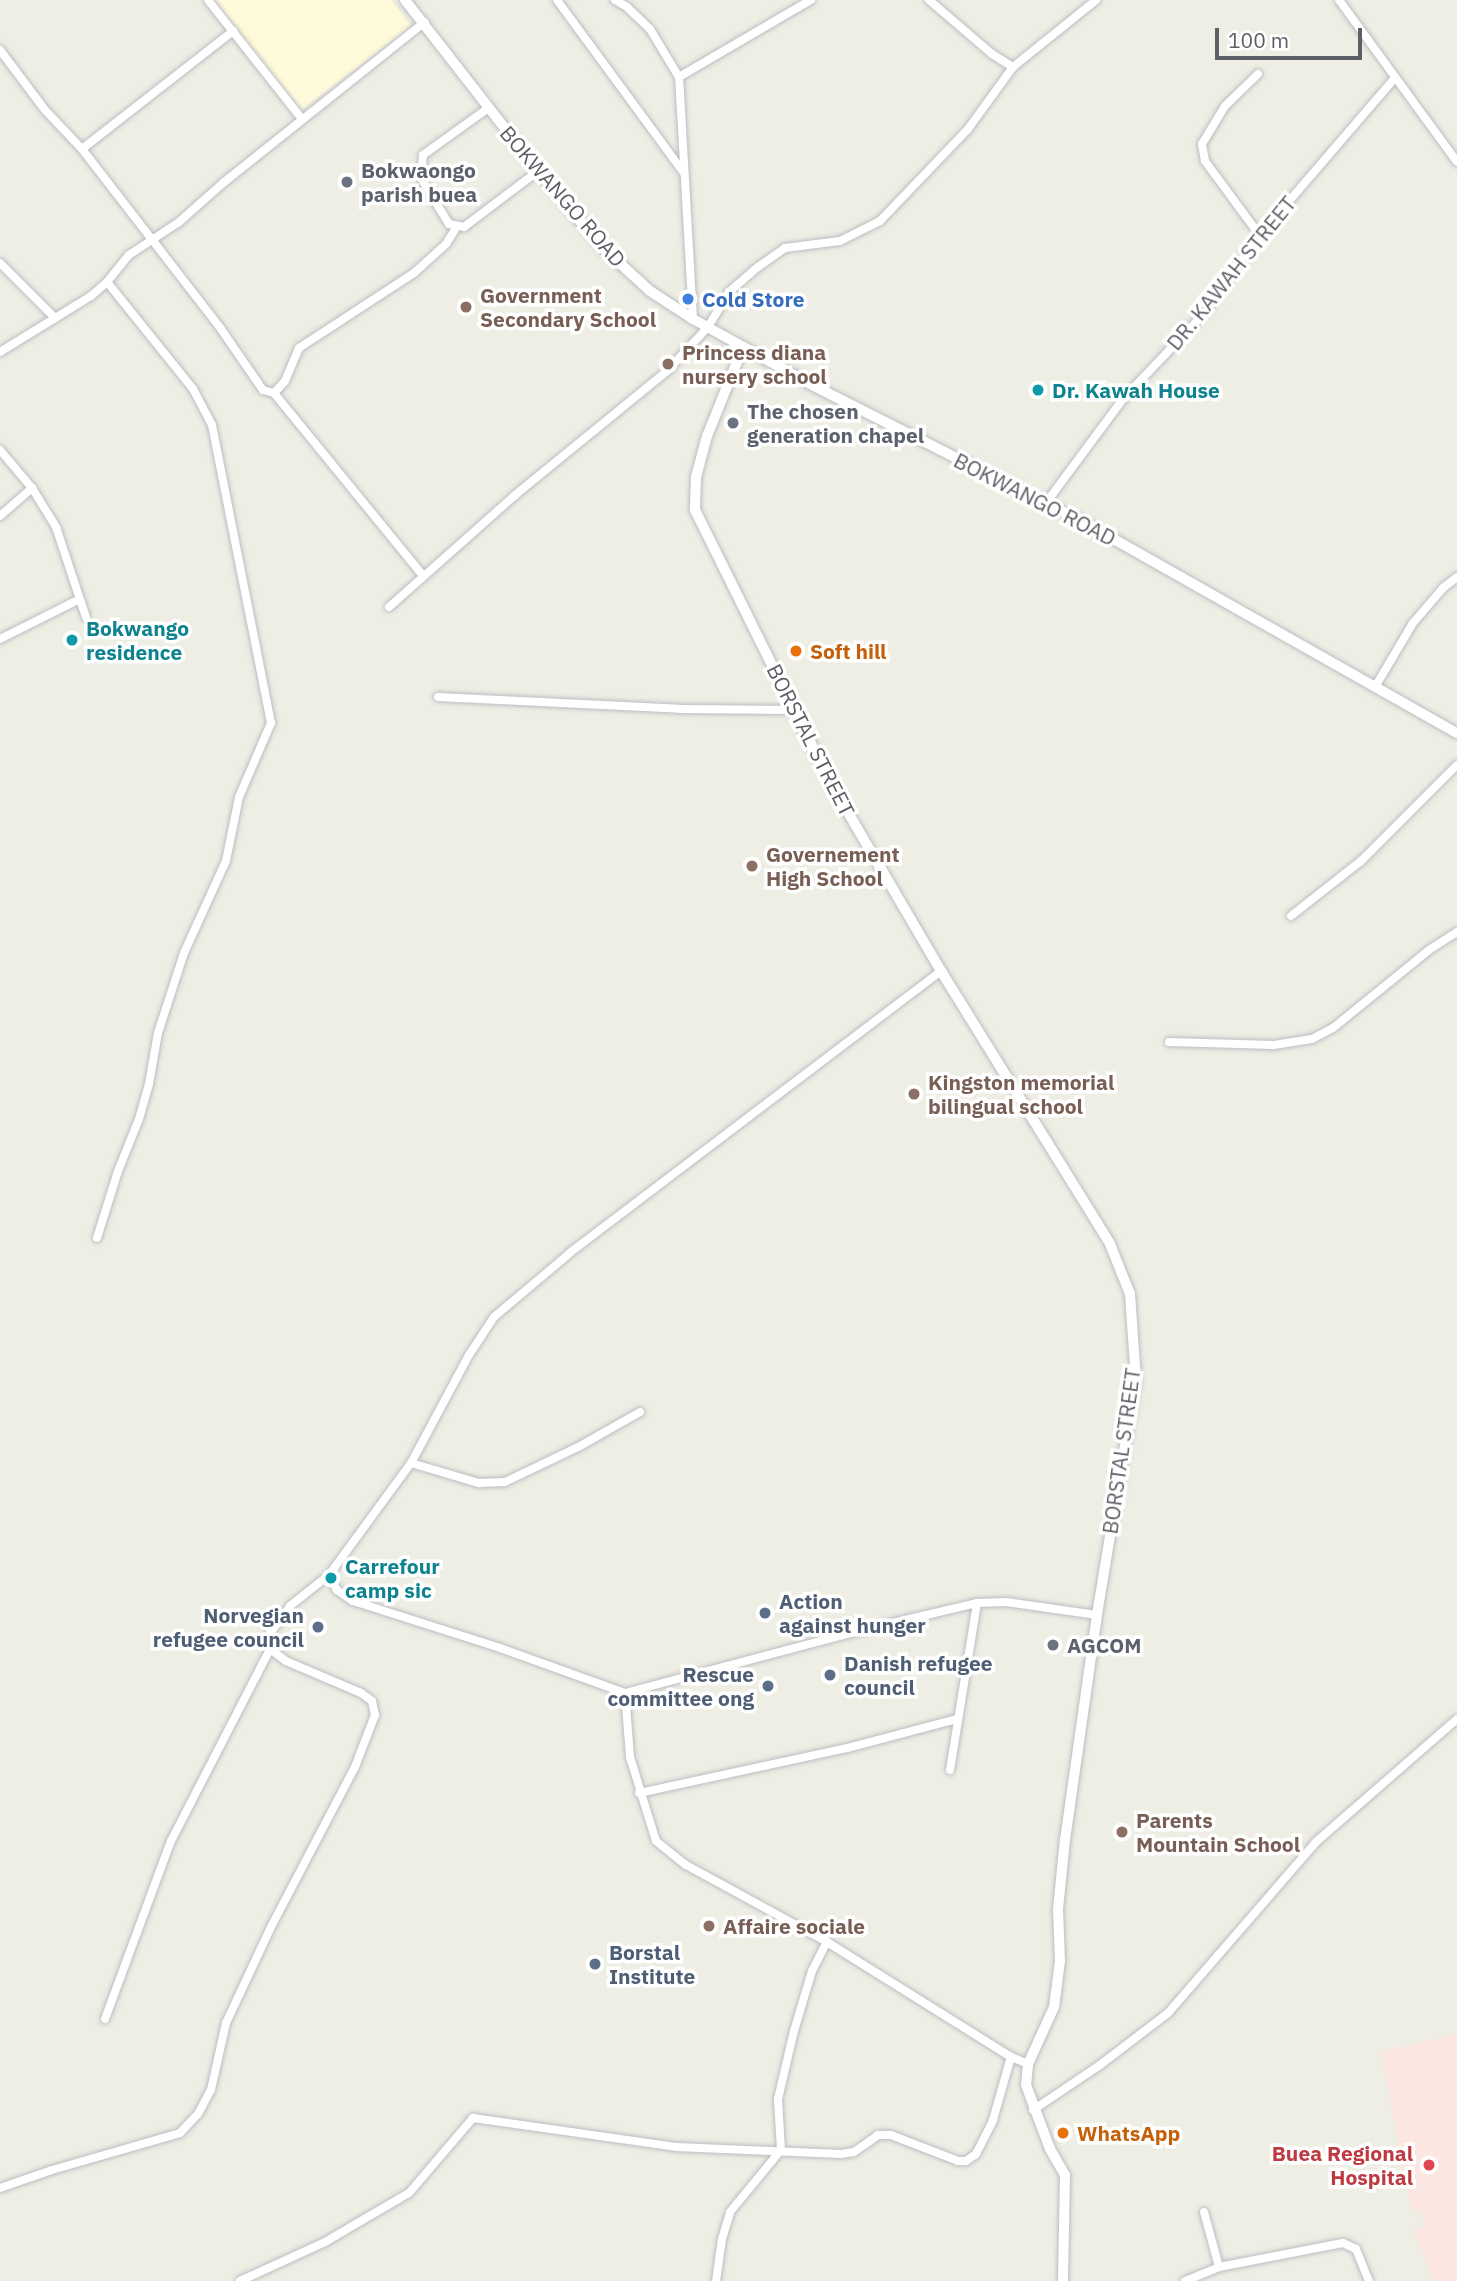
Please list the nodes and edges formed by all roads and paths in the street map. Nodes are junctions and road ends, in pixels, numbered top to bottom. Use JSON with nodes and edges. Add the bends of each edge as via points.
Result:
{"nodes":[{"id":1,"x":208,"y":0,"type":"edge"},
{"id":2,"x":405,"y":0,"type":"edge"},
{"id":3,"x":557,"y":0,"type":"edge"},
{"id":4,"x":615,"y":0,"type":"edge"},
{"id":5,"x":811,"y":0,"type":"edge"},
{"id":6,"x":929,"y":0,"type":"edge"},
{"id":7,"x":1096,"y":0,"type":"edge"},
{"id":8,"x":1339,"y":0,"type":"edge"},
{"id":9,"x":425,"y":22,"type":"junction"},
{"id":10,"x":233,"y":31,"type":"junction"},
{"id":11,"x":0,"y":50,"type":"edge"},
{"id":12,"x":1013,"y":67,"type":"junction"},
{"id":13,"x":1258,"y":74,"type":"dead end"},
{"id":14,"x":679,"y":77,"type":"junction"},
{"id":15,"x":1395,"y":78,"type":"junction"},
{"id":16,"x":487,"y":109,"type":"junction"},
{"id":17,"x":302,"y":119,"type":"junction"},
{"id":18,"x":82,"y":149,"type":"junction"},
{"id":19,"x":1457,"y":162,"type":"edge"},
{"id":20,"x":537,"y":172,"type":"junction"},
{"id":21,"x":684,"y":173,"type":"junction"},
{"id":22,"x":456,"y":228,"type":"junction"},
{"id":23,"x":1260,"y":236,"type":"junction"},
{"id":24,"x":150,"y":240,"type":"junction"},
{"id":25,"x":0,"y":263,"type":"edge"},
{"id":26,"x":107,"y":282,"type":"junction"},
{"id":27,"x":55,"y":318,"type":"junction"},
{"id":28,"x":693,"y":319,"type":"junction"},
{"id":29,"x":708,"y":327,"type":"junction"},
{"id":30,"x":743,"y":347,"type":"junction"},
{"id":31,"x":0,"y":352,"type":"edge"},
{"id":32,"x":274,"y":393,"type":"junction"},
{"id":33,"x":0,"y":450,"type":"edge"},
{"id":34,"x":32,"y":488,"type":"junction"},
{"id":35,"x":1046,"y":503,"type":"junction"},
{"id":36,"x":0,"y":516,"type":"edge"},
{"id":37,"x":423,"y":576,"type":"junction"},
{"id":38,"x":1457,"y":577,"type":"edge"},
{"id":39,"x":80,"y":599,"type":"junction"},
{"id":40,"x":389,"y":607,"type":"dead end"},
{"id":41,"x":86,"y":617,"type":"dead end"},
{"id":42,"x":0,"y":639,"type":"edge"},
{"id":43,"x":1375,"y":687,"type":"junction"},
{"id":44,"x":438,"y":696,"type":"dead end"},
{"id":45,"x":795,"y":710,"type":"junction"},
{"id":46,"x":1457,"y":733,"type":"edge"},
{"id":47,"x":1457,"y":765,"type":"edge"},
{"id":48,"x":1291,"y":916,"type":"dead end"},
{"id":49,"x":1457,"y":932,"type":"edge"},
{"id":50,"x":941,"y":971,"type":"junction"},
{"id":51,"x":1169,"y":1042,"type":"dead end"},
{"id":52,"x":97,"y":1238,"type":"dead end"},
{"id":53,"x":640,"y":1412,"type":"dead end"},
{"id":54,"x":411,"y":1463,"type":"junction"},
{"id":55,"x":329,"y":1575,"type":"junction"},
{"id":56,"x":977,"y":1603,"type":"junction"},
{"id":57,"x":1097,"y":1615,"type":"junction"},
{"id":58,"x":270,"y":1648,"type":"junction"},
{"id":59,"x":625,"y":1693,"type":"junction"},
{"id":60,"x":1457,"y":1719,"type":"edge"},
{"id":61,"x":957,"y":1720,"type":"junction"},
{"id":62,"x":950,"y":1770,"type":"dead end"},
{"id":63,"x":639,"y":1793,"type":"junction"},
{"id":64,"x":827,"y":1942,"type":"junction"},
{"id":65,"x":104,"y":2019,"type":"dead end"},
{"id":66,"x":1011,"y":2057,"type":"junction"},
{"id":67,"x":1028,"y":2064,"type":"junction"},
{"id":68,"x":1033,"y":2110,"type":"junction"},
{"id":69,"x":781,"y":2150,"type":"junction"},
{"id":70,"x":0,"y":2188,"type":"edge"},
{"id":71,"x":1204,"y":2212,"type":"dead end"},
{"id":72,"x":1219,"y":2267,"type":"junction"},
{"id":73,"x":240,"y":2281,"type":"edge"},
{"id":74,"x":716,"y":2281,"type":"edge"},
{"id":75,"x":1063,"y":2281,"type":"edge"},
{"id":76,"x":1185,"y":2281,"type":"edge"},
{"id":77,"x":1370,"y":2281,"type":"edge"}],
"edges":[{"from":1,"to":10,"type":"street"},
{"from":2,"to":9,"type":"street","name":"BOKWANGO ROAD"},
{"from":3,"to":21,"type":"street"},
{"from":4,"to":14,"type":"street","via":[[650,29]]},
{"from":5,"to":14,"type":"street"},
{"from":6,"to":12,"type":"street"},
{"from":7,"to":12,"type":"street"},
{"from":8,"to":15,"type":"street"},
{"from":9,"to":16,"type":"street","name":"BOKWANGO ROAD"},
{"from":9,"to":17,"type":"street"},
{"from":10,"to":17,"type":"street"},
{"from":10,"to":18,"type":"street"},
{"from":11,"to":18,"type":"street","via":[[45,110]]},
{"from":12,"to":29,"type":"street","via":[[968,129],[880,221],[840,241],[785,248],[729,292]]},
{"from":13,"to":23,"type":"street","via":[[1225,106],[1202,144],[1205,160]]},
{"from":14,"to":21,"type":"street"},
{"from":15,"to":19,"type":"street"},
{"from":15,"to":23,"type":"street","name":"DR. KAWAH STREET"},
{"from":16,"to":20,"type":"street","name":"BOKWANGO ROAD"},
{"from":16,"to":22,"type":"street","via":[[423,155],[420,166],[421,178]]},
{"from":17,"to":24,"type":"street","via":[[179,222]]},
{"from":18,"to":24,"type":"street"},
{"from":20,"to":22,"type":"street","via":[[464,227]]},
{"from":20,"to":28,"type":"street","name":"BOKWANGO ROAD","via":[[602,247],[650,291]]},
{"from":21,"to":28,"type":"street"},
{"from":22,"to":32,"type":"street","via":[[446,244],[414,273],[306,343]]},
{"from":23,"to":35,"type":"street","name":"DR. KAWAH STREET","via":[[1209,307],[1123,399]]},
{"from":24,"to":26,"type":"street","via":[[129,255]]},
{"from":24,"to":32,"type":"street","via":[[263,390]]},
{"from":25,"to":27,"type":"street"},
{"from":26,"to":27,"type":"street"},
{"from":26,"to":52,"type":"street","via":[[193,389],[212,425],[271,723],[239,797],[226,861],[184,953],[158,1033],[139,1119]]},
{"from":27,"to":31,"type":"street"},
{"from":28,"to":29,"type":"street","name":"BOKWANGO ROAD"},
{"from":29,"to":30,"type":"street","name":"BOKWANGO ROAD"},
{"from":29,"to":37,"type":"street","via":[[667,371]]},
{"from":30,"to":35,"type":"street","name":"BOKWANGO ROAD"},
{"from":30,"to":45,"type":"street","name":"BORSTAL STREET","via":[[707,436],[696,477],[695,510]]},
{"from":32,"to":37,"type":"street"},
{"from":33,"to":34,"type":"street"},
{"from":34,"to":36,"type":"street"},
{"from":34,"to":39,"type":"street","via":[[56,527]]},
{"from":35,"to":43,"type":"street","name":"BOKWANGO ROAD"},
{"from":37,"to":40,"type":"street"},
{"from":38,"to":43,"type":"street","via":[[1413,624]]},
{"from":39,"to":41,"type":"street"},
{"from":39,"to":42,"type":"street"},
{"from":43,"to":46,"type":"street","name":"BOKWANGO ROAD"},
{"from":44,"to":45,"type":"street","via":[[680,709]]},
{"from":45,"to":50,"type":"street","name":"BORSTAL STREET","via":[[829,780]]},
{"from":47,"to":48,"type":"street","via":[[1361,861]]},
{"from":49,"to":51,"type":"street","via":[[1333,1028],[1312,1039],[1274,1045]]},
{"from":50,"to":54,"type":"street","via":[[570,1253],[494,1317]]},
{"from":50,"to":57,"type":"street","name":"BORSTAL STREET","via":[[1110,1244],[1129,1294],[1136,1379]]},
{"from":53,"to":54,"type":"street","via":[[505,1482],[479,1483]]},
{"from":54,"to":55,"type":"street"},
{"from":55,"to":58,"type":"street","via":[[278,1619],[270,1633]]},
{"from":55,"to":59,"type":"street","via":[[337,1590],[352,1601]]},
{"from":56,"to":57,"type":"street","via":[[1006,1602]]},
{"from":56,"to":59,"type":"street"},
{"from":56,"to":61,"type":"street"},
{"from":57,"to":67,"type":"street","name":"BORSTAL STREET","via":[[1065,1839],[1054,2007]]},
{"from":58,"to":65,"type":"street","via":[[171,1841]]},
{"from":58,"to":70,"type":"street","via":[[286,1661],[361,1693],[372,1701],[375,1715],[355,1767],[226,2023],[211,2090],[180,2133]]},
{"from":59,"to":63,"type":"street","via":[[629,1757]]},
{"from":60,"to":68,"type":"street","via":[[1316,1842],[1168,2013]]},
{"from":61,"to":62,"type":"street"},
{"from":61,"to":63,"type":"street"},
{"from":63,"to":64,"type":"street","via":[[656,1841],[686,1865]]},
{"from":64,"to":66,"type":"street"},
{"from":64,"to":69,"type":"street","via":[[812,1971],[778,2099]]},
{"from":66,"to":67,"type":"street"},
{"from":66,"to":69,"type":"street","via":[[993,2120],[976,2154],[966,2161],[891,2135],[868,2139],[854,2152]]},
{"from":67,"to":68,"type":"street","name":"BORSTAL STREET","via":[[1026,2085]]},
{"from":68,"to":75,"type":"street","name":"BORSTAL STREET","via":[[1065,2175]]},
{"from":69,"to":73,"type":"street","via":[[676,2147],[473,2118],[409,2193],[325,2242]]},
{"from":69,"to":74,"type":"street","via":[[730,2212]]},
{"from":71,"to":72,"type":"street"},
{"from":72,"to":76,"type":"street"},
{"from":72,"to":77,"type":"street","via":[[1342,2244],[1356,2249]]}]}
